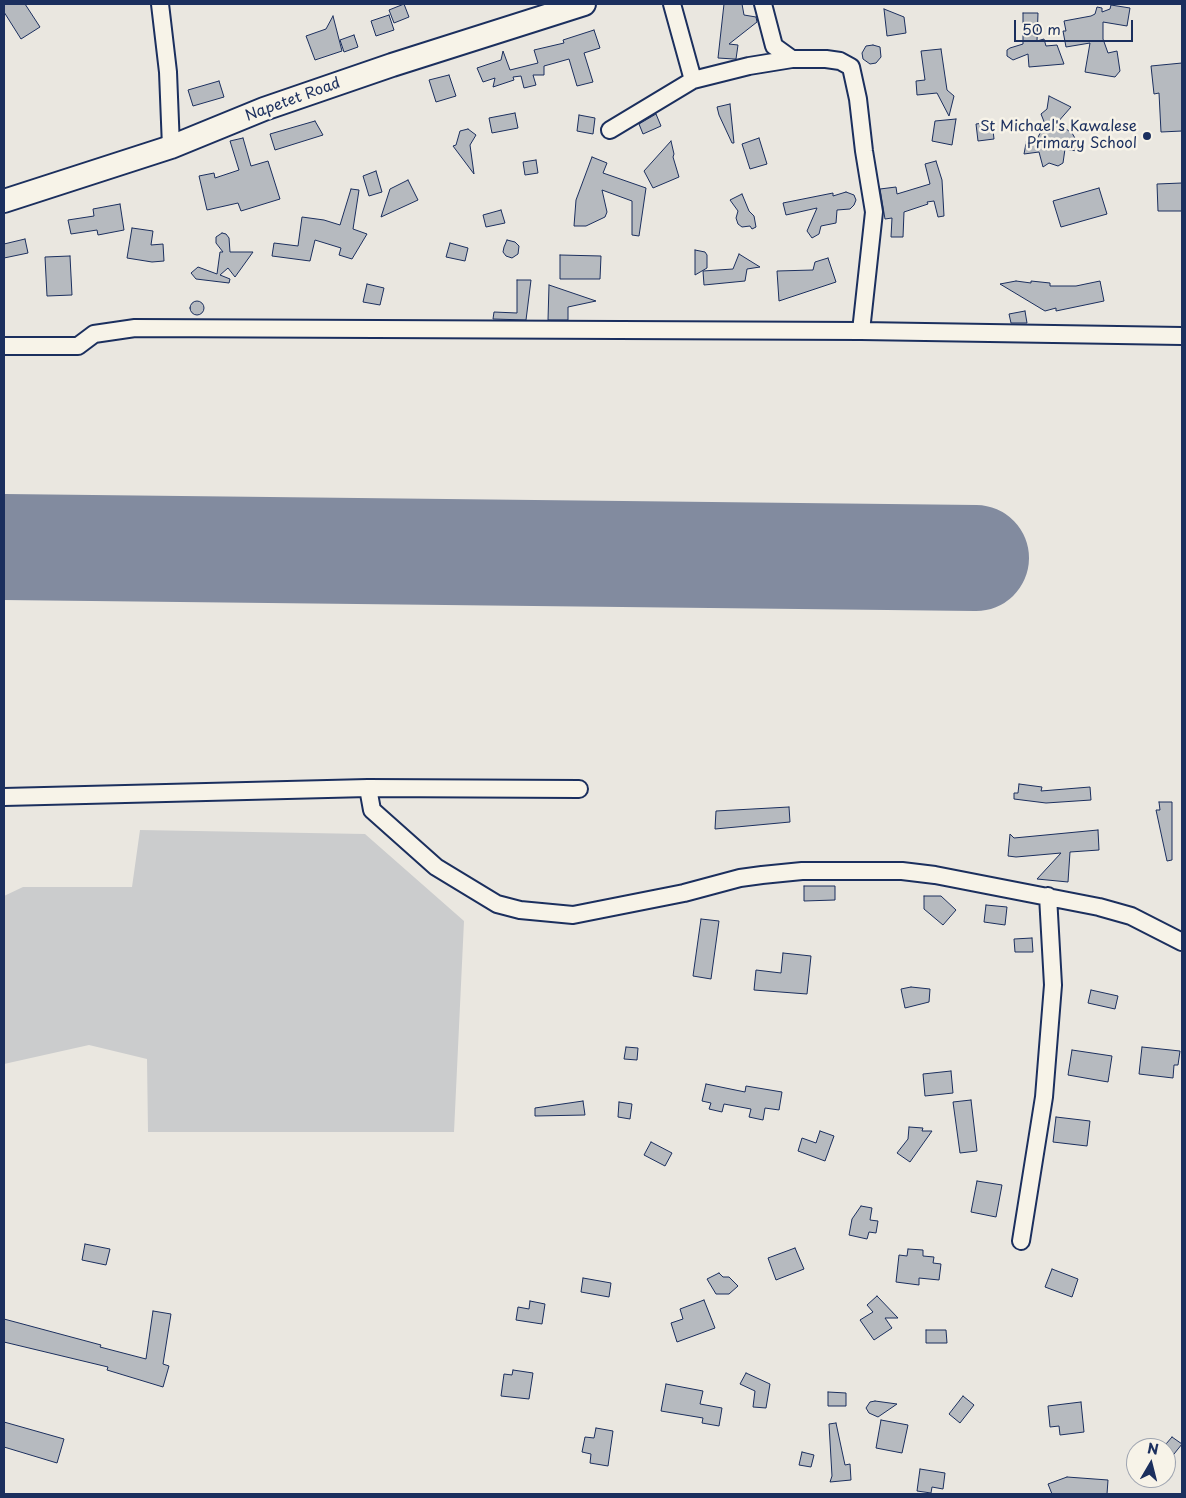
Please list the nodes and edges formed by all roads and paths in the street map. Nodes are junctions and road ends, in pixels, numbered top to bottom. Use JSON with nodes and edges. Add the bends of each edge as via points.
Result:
{"nodes":[{"id":1,"x":160,"y":4,"type":"edge"},
{"id":2,"x":584,"y":4,"type":"edge"},
{"id":3,"x":672,"y":4,"type":"edge"},
{"id":4,"x":763,"y":4,"type":"edge"},
{"id":5,"x":792,"y":59,"type":"junction"},
{"id":6,"x":693,"y":80,"type":"junction"},
{"id":7,"x":610,"y":130,"type":"dead end"},
{"id":8,"x":171,"y":147,"type":"junction"},
{"id":9,"x":4,"y":201,"type":"edge"},
{"id":10,"x":861,"y":331,"type":"junction"},
{"id":11,"x":1182,"y":336,"type":"edge"},
{"id":12,"x":4,"y":346,"type":"edge"},
{"id":13,"x":368,"y":788,"type":"junction"},
{"id":14,"x":579,"y":789,"type":"dead end"},
{"id":15,"x":4,"y":797,"type":"edge"},
{"id":16,"x":1048,"y":896,"type":"junction"},
{"id":17,"x":1182,"y":942,"type":"edge"},
{"id":18,"x":1021,"y":1241,"type":"dead end"}],
"edges":[{"from":1,"to":8,"type":"street","via":[[168,72]]},
{"from":2,"to":8,"type":"main road","name":"Napetet Road","via":[[392,64],[264,109]]},
{"from":3,"to":6,"type":"street"},
{"from":4,"to":5,"type":"street","via":[[774,46]]},
{"from":5,"to":6,"type":"street"},
{"from":5,"to":10,"type":"street","via":[[826,59],[851,67],[874,212]]},
{"from":6,"to":7,"type":"street"},
{"from":8,"to":9,"type":"main road","name":"Napetet Road"},
{"from":10,"to":11,"type":"street"},
{"from":10,"to":12,"type":"street","via":[[135,328],[94,334],[78,346]]},
{"from":13,"to":14,"type":"street"},
{"from":13,"to":15,"type":"street"},
{"from":13,"to":16,"type":"street","via":[[372,810],[436,866],[497,904],[520,910],[573,915],[684,894],[740,878],[802,871],[902,871]]},
{"from":16,"to":17,"type":"street","via":[[1131,916]]},
{"from":16,"to":18,"type":"street","via":[[1053,985],[1044,1097]]}]}
